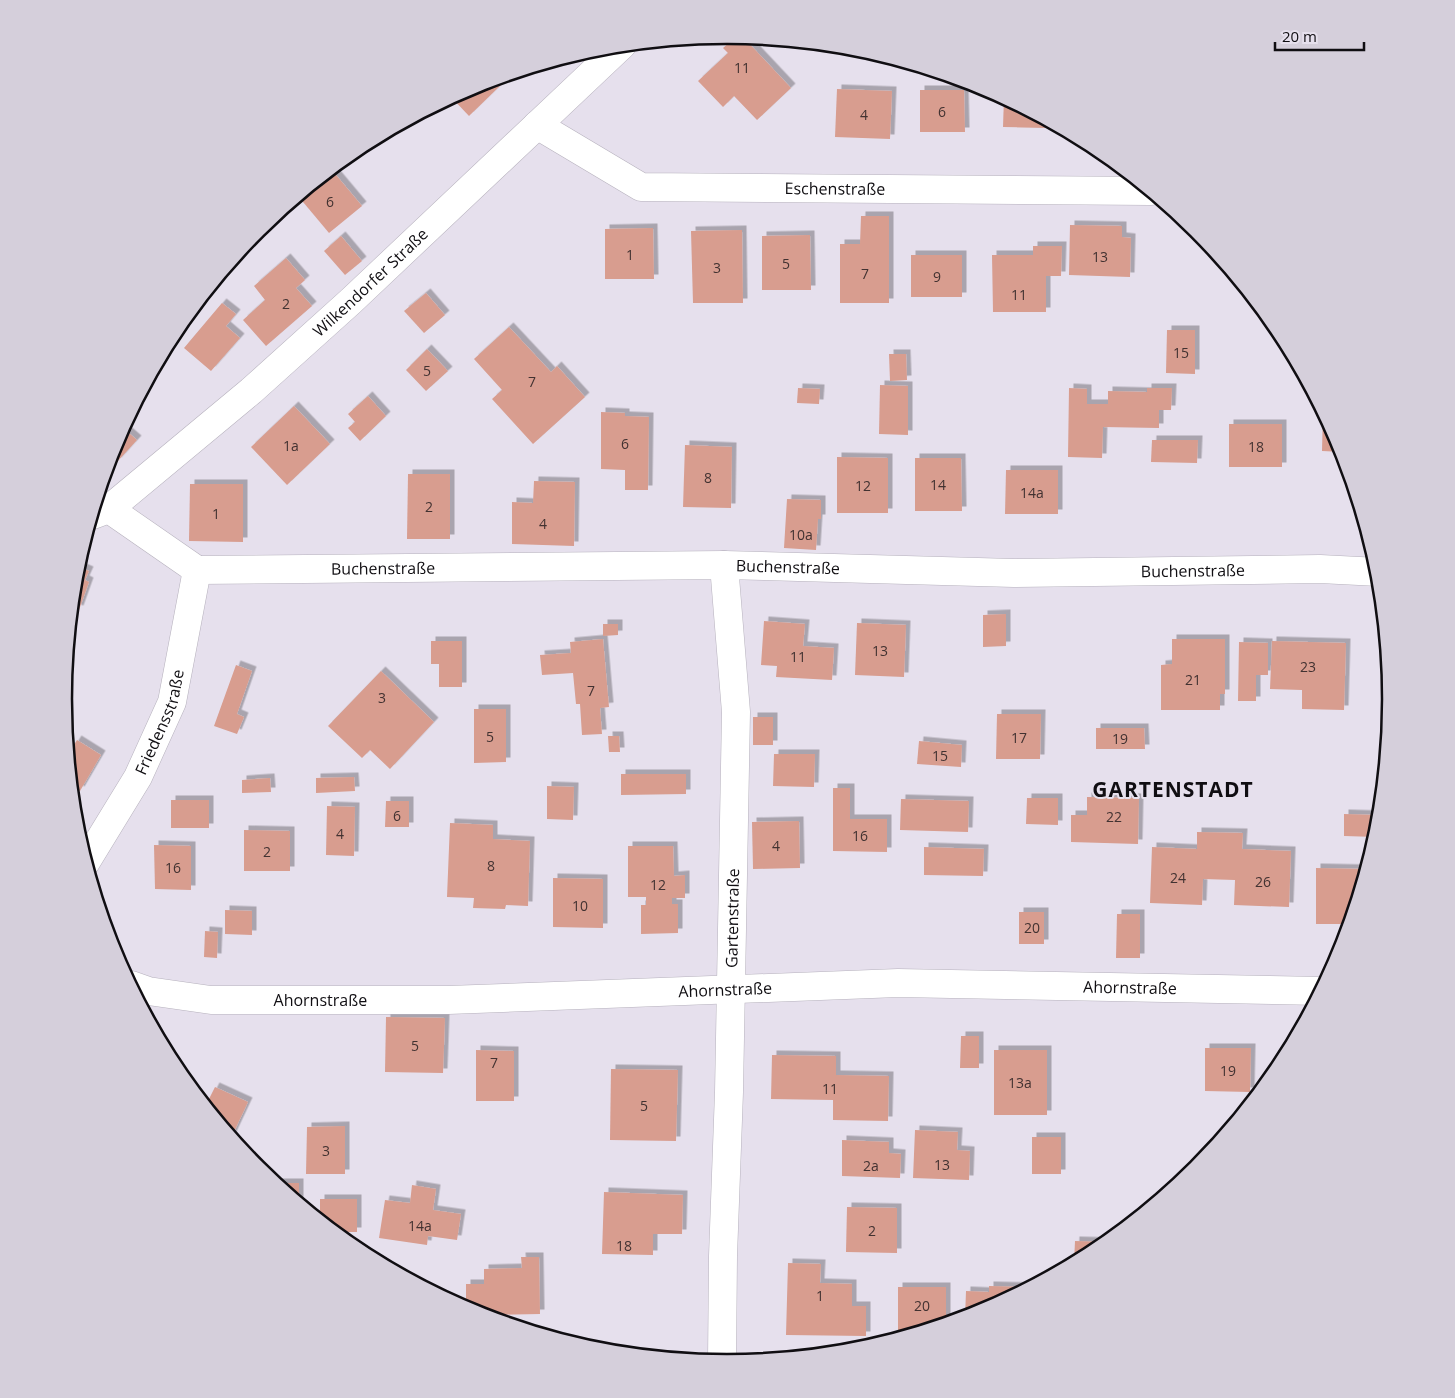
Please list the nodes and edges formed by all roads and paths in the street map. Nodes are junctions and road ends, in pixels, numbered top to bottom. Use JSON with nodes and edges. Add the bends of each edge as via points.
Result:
{"nodes":[{"id":1,"x":613,"y":54,"type":"edge"},
{"id":2,"x":537,"y":125,"type":"junction"},
{"id":3,"x":1142,"y":192,"type":"edge"},
{"id":4,"x":101,"y":512,"type":"edge"},
{"id":5,"x":724,"y":565,"type":"junction"},
{"id":6,"x":196,"y":570,"type":"junction"},
{"id":7,"x":1370,"y":572,"type":"edge"},
{"id":8,"x":91,"y":853,"type":"edge"},
{"id":9,"x":140,"y":988,"type":"edge"},
{"id":10,"x":730,"y":988,"type":"junction"},
{"id":11,"x":1315,"y":990,"type":"edge"},
{"id":12,"x":722,"y":1354,"type":"edge"}],
"edges":[{"from":1,"to":2,"type":"street","name":"Wilkendorfer Straße"},
{"from":2,"to":3,"type":"street","name":"Eschenstraße","via":[[641,187]]},
{"from":2,"to":4,"type":"street","name":"Wilkendorfer Straße","via":[[352,302],[250,391]]},
{"from":4,"to":6,"type":"street","name":"Wilkendorfer Straße"},
{"from":5,"to":6,"type":"street","name":"Buchenstraße"},
{"from":5,"to":7,"type":"street","name":"Buchenstraße","via":[[1014,573],[1320,569]]},
{"from":5,"to":10,"type":"street","name":"Gartenstraße","via":[[736,712]]},
{"from":6,"to":8,"type":"street","name":"Friedensstraße","via":[[172,702],[138,777]]},
{"from":9,"to":10,"type":"street","name":"Ahornstraße","via":[[211,1000],[448,1000]]},
{"from":10,"to":11,"type":"street","name":"Ahornstraße","via":[[898,983]]},
{"from":10,"to":12,"type":"street","name":"Gartenstraße"}]}
